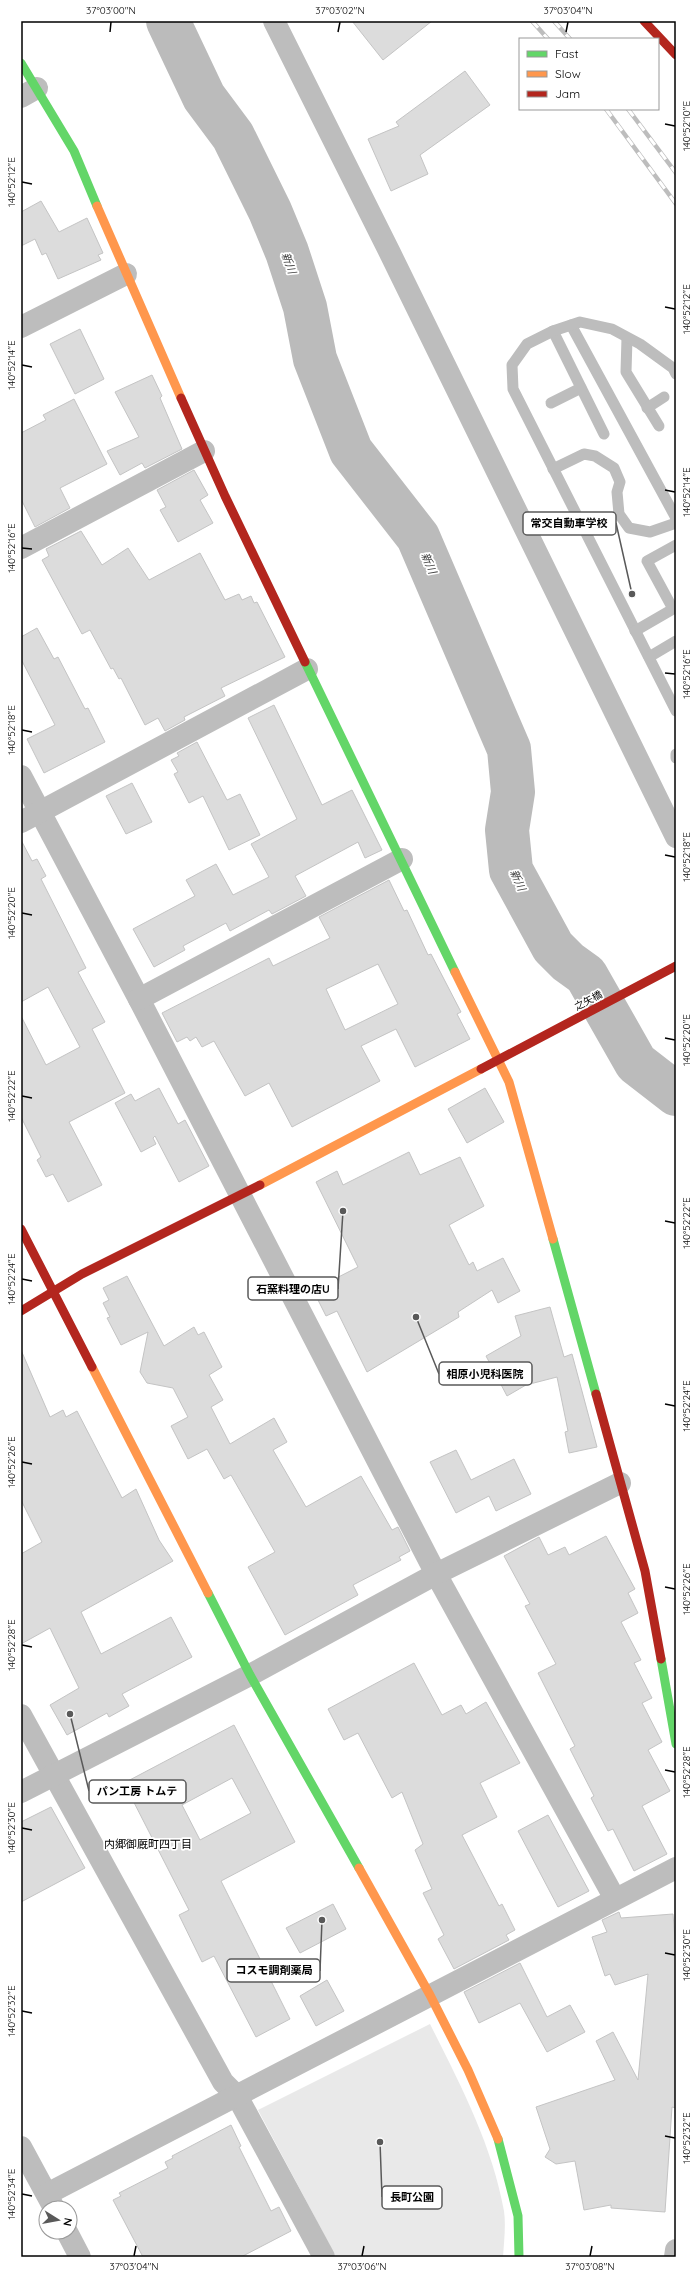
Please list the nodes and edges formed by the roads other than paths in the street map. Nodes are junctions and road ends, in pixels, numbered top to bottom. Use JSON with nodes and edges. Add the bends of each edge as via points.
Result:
{"nodes":[{"id":1,"x":274,"y":21,"type":"edge"},
{"id":2,"x":644,"y":21,"type":"edge"},
{"id":3,"x":676,"y":55,"type":"edge"},
{"id":4,"x":21,"y":63,"type":"edge"},
{"id":5,"x":29,"y":92,"type":"edge"},
{"id":6,"x":126,"y":274,"type":"junction"},
{"id":7,"x":571,"y":325,"type":"junction"},
{"id":8,"x":21,"y":328,"type":"edge"},
{"id":9,"x":553,"y":331,"type":"junction"},
{"id":10,"x":627,"y":338,"type":"junction"},
{"id":11,"x":676,"y":374,"type":"edge"},
{"id":12,"x":581,"y":388,"type":"junction"},
{"id":13,"x":664,"y":397,"type":"dead end"},
{"id":14,"x":550,"y":403,"type":"dead end"},
{"id":15,"x":647,"y":408,"type":"junction"},
{"id":16,"x":658,"y":426,"type":"dead end"},
{"id":17,"x":604,"y":434,"type":"dead end"},
{"id":18,"x":204,"y":451,"type":"junction"},
{"id":19,"x":553,"y":469,"type":"junction"},
{"id":20,"x":674,"y":510,"type":"edge"},
{"id":21,"x":676,"y":523,"type":"edge"},
{"id":22,"x":676,"y":545,"type":"edge"},
{"id":23,"x":21,"y":548,"type":"edge"},
{"id":24,"x":635,"y":631,"type":"junction"},
{"id":25,"x":676,"y":641,"type":"edge"},
{"id":26,"x":648,"y":657,"type":"junction"},
{"id":27,"x":307,"y":670,"type":"junction"},
{"id":28,"x":676,"y":710,"type":"edge"},
{"id":29,"x":676,"y":754,"type":"edge"},
{"id":30,"x":676,"y":758,"type":"edge"},
{"id":31,"x":21,"y":776,"type":"edge"},
{"id":32,"x":40,"y":811,"type":"junction"},
{"id":33,"x":21,"y":822,"type":"edge"},
{"id":34,"x":676,"y":837,"type":"edge"},
{"id":35,"x":402,"y":859,"type":"junction"},
{"id":36,"x":676,"y":966,"type":"edge"},
{"id":37,"x":139,"y":999,"type":"junction"},
{"id":38,"x":498,"y":1061,"type":"junction"},
{"id":39,"x":240,"y":1196,"type":"junction"},
{"id":40,"x":21,"y":1229,"type":"edge"},
{"id":41,"x":53,"y":1292,"type":"junction"},
{"id":42,"x":21,"y":1311,"type":"edge"},
{"id":43,"x":620,"y":1483,"type":"junction"},
{"id":44,"x":436,"y":1574,"type":"junction"},
{"id":45,"x":250,"y":1675,"type":"junction"},
{"id":46,"x":21,"y":1715,"type":"edge"},
{"id":47,"x":676,"y":1744,"type":"edge"},
{"id":48,"x":53,"y":1775,"type":"junction"},
{"id":49,"x":21,"y":1792,"type":"edge"},
{"id":50,"x":676,"y":1868,"type":"edge"},
{"id":51,"x":614,"y":1899,"type":"junction"},
{"id":52,"x":430,"y":1995,"type":"junction"},
{"id":53,"x":238,"y":2096,"type":"junction"},
{"id":54,"x":21,"y":2147,"type":"edge"},
{"id":55,"x":50,"y":2200,"type":"edge"},
{"id":56,"x":53,"y":2200,"type":"edge"},
{"id":57,"x":71,"y":2240,"type":"edge"},
{"id":58,"x":676,"y":2250,"type":"edge"},
{"id":59,"x":80,"y":2257,"type":"edge"},
{"id":60,"x":324,"y":2257,"type":"edge"},
{"id":61,"x":519,"y":2257,"type":"edge"},
{"id":62,"x":675,"y":2257,"type":"edge"}],
"edges":[{"from":1,"to":34,"type":"street","via":[[394,260]]},
{"from":2,"to":3,"type":"street"},
{"from":4,"to":5,"type":"street"},
{"from":5,"to":6,"type":"street","via":[[74,151]]},
{"from":6,"to":8,"type":"street"},
{"from":6,"to":18,"type":"street"},
{"from":7,"to":9,"type":"lane"},
{"from":7,"to":10,"type":"lane","via":[[580,322],[612,329]]},
{"from":7,"to":20,"type":"lane"},
{"from":9,"to":12,"type":"lane"},
{"from":9,"to":19,"type":"lane","via":[[527,344],[512,365],[512,389]]},
{"from":10,"to":11,"type":"lane","via":[[673,368]]},
{"from":10,"to":15,"type":"lane","via":[[626,372]]},
{"from":12,"to":14,"type":"lane"},
{"from":12,"to":17,"type":"lane"},
{"from":13,"to":15,"type":"lane"},
{"from":15,"to":16,"type":"lane"},
{"from":18,"to":23,"type":"street"},
{"from":18,"to":27,"type":"street"},
{"from":19,"to":21,"type":"lane","via":[[584,454],[595,456],[614,468],[620,482],[617,492],[619,514],[629,528],[650,532]]},
{"from":19,"to":24,"type":"lane"},
{"from":22,"to":24,"type":"lane","via":[[647,561],[673,609]]},
{"from":24,"to":26,"type":"lane"},
{"from":25,"to":26,"type":"lane"},
{"from":26,"to":28,"type":"lane"},
{"from":27,"to":32,"type":"street"},
{"from":27,"to":35,"type":"street"},
{"from":29,"to":30,"type":"lane"},
{"from":31,"to":32,"type":"street"},
{"from":32,"to":33,"type":"street"},
{"from":32,"to":37,"type":"street"},
{"from":35,"to":37,"type":"street"},
{"from":35,"to":38,"type":"street"},
{"from":36,"to":38,"type":"street","name":"之矢橋"},
{"from":37,"to":39,"type":"street"},
{"from":38,"to":39,"type":"street","name":"之矢橋"},
{"from":38,"to":43,"type":"street","via":[[509,1082]]},
{"from":39,"to":41,"type":"street","name":"之矢橋","via":[[82,1274]]},
{"from":39,"to":44,"type":"street"},
{"from":40,"to":41,"type":"street"},
{"from":41,"to":42,"type":"street","name":"之矢橋"},
{"from":41,"to":45,"type":"street"},
{"from":43,"to":44,"type":"street"},
{"from":43,"to":47,"type":"street","via":[[645,1571]]},
{"from":44,"to":45,"type":"street"},
{"from":44,"to":51,"type":"street"},
{"from":45,"to":48,"type":"street"},
{"from":45,"to":52,"type":"street"},
{"from":46,"to":48,"type":"street"},
{"from":48,"to":49,"type":"street"},
{"from":48,"to":53,"type":"street","via":[[223,2082]]},
{"from":50,"to":51,"type":"street"},
{"from":51,"to":52,"type":"street"},
{"from":52,"to":53,"type":"street"},
{"from":52,"to":61,"type":"street","via":[[494,2128],[518,2216]]},
{"from":53,"to":56,"type":"street"},
{"from":53,"to":60,"type":"street"},
{"from":54,"to":55,"type":"street"},
{"from":57,"to":59,"type":"street"},
{"from":58,"to":62,"type":"street"}]}
